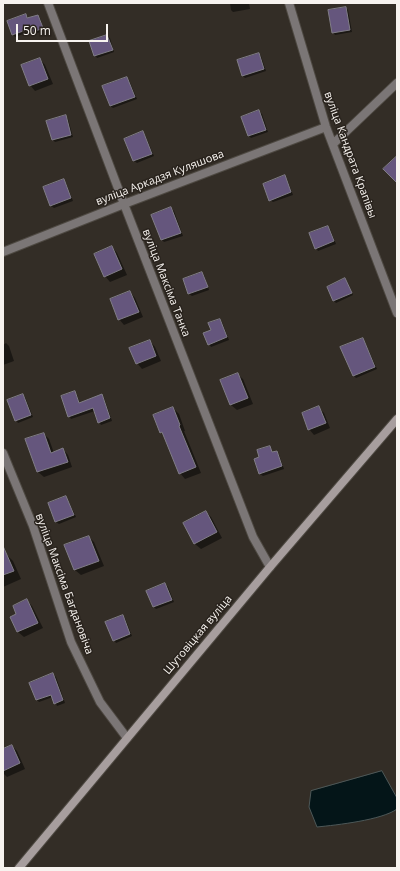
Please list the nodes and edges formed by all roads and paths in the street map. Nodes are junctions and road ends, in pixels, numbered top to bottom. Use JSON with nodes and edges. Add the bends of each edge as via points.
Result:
{"nodes":[{"id":1,"x":48,"y":3,"type":"edge"},
{"id":2,"x":289,"y":3,"type":"edge"},
{"id":3,"x":397,"y":83,"type":"edge"},
{"id":4,"x":326,"y":126,"type":"junction"},
{"id":5,"x":333,"y":144,"type":"junction"},
{"id":6,"x":124,"y":204,"type":"junction"},
{"id":7,"x":3,"y":252,"type":"edge"},
{"id":8,"x":397,"y":313,"type":"edge"},
{"id":9,"x":397,"y":419,"type":"edge"},
{"id":10,"x":3,"y":453,"type":"edge"},
{"id":11,"x":270,"y":567,"type":"junction"},
{"id":12,"x":127,"y":738,"type":"junction"},
{"id":13,"x":19,"y":868,"type":"edge"}],
"edges":[{"from":1,"to":6,"type":"street","name":"вуліца Максіма Танка"},
{"from":2,"to":4,"type":"street","name":"вуліца Кандрата Крапівы"},
{"from":3,"to":5,"type":"street"},
{"from":4,"to":5,"type":"street","name":"вуліца Кандрата Крапівы"},
{"from":4,"to":6,"type":"street","name":"вуліца Аркадзя Куляшова"},
{"from":5,"to":8,"type":"street","name":"вуліца Кандрата Крапівы"},
{"from":6,"to":7,"type":"street","name":"вуліца Аркадзя Куляшова"},
{"from":6,"to":11,"type":"street","name":"вуліца Максіма Танка","via":[[253,537]]},
{"from":9,"to":11,"type":"main road","name":"Шутовіцкая вуліца"},
{"from":10,"to":12,"type":"street","name":"вуліца Максіма Багдановіча","via":[[32,526],[71,642],[100,702]]},
{"from":11,"to":12,"type":"main road","name":"Шутовіцкая вуліца"},
{"from":12,"to":13,"type":"main road","name":"Шутовіцкая вуліца"}]}
